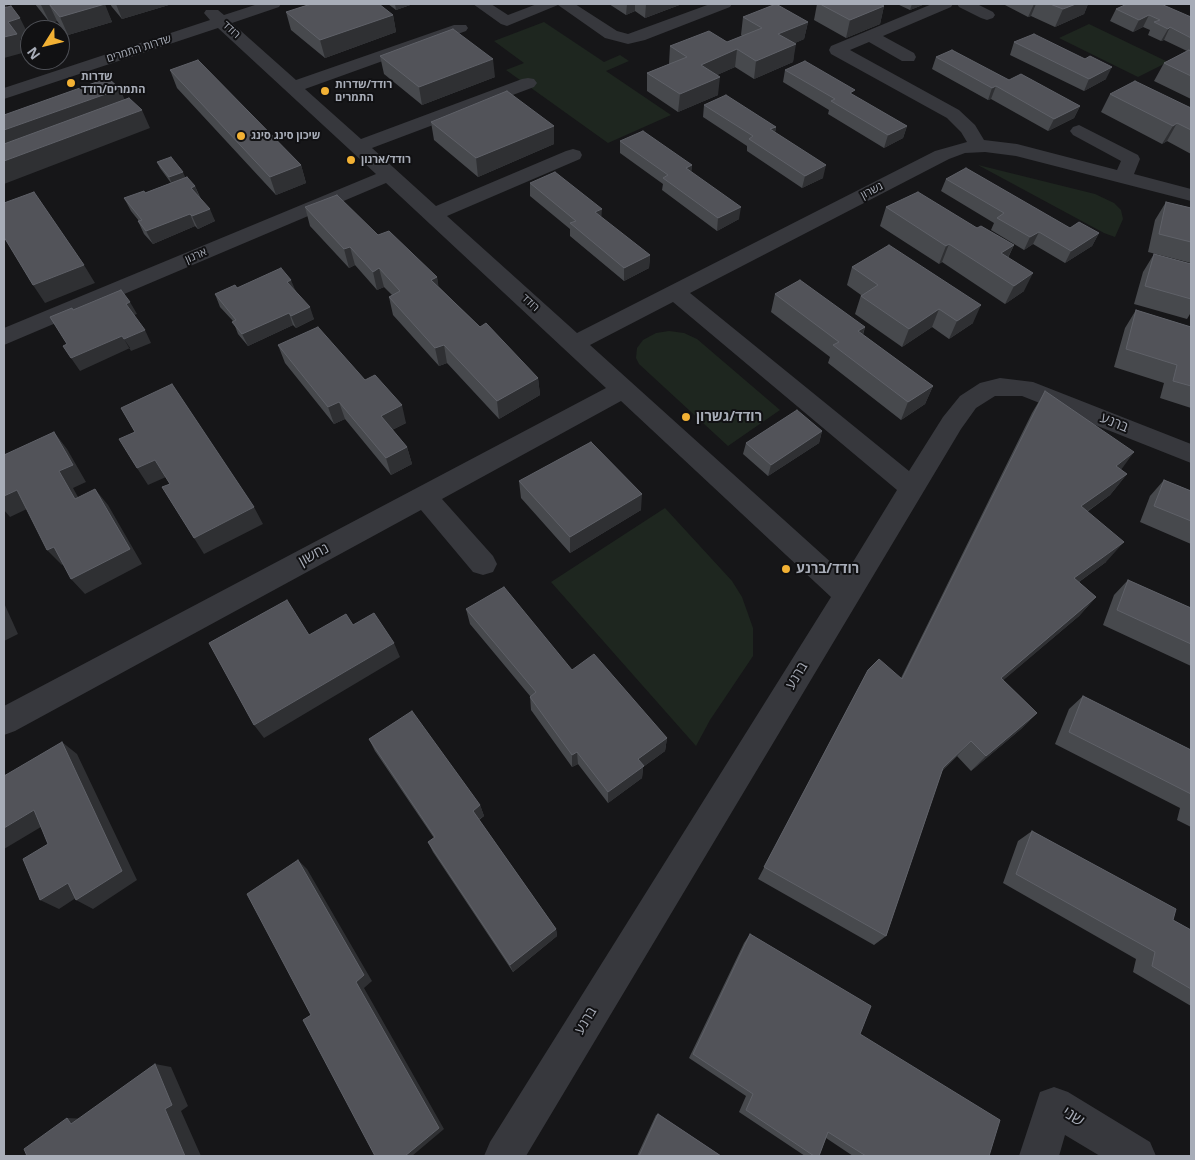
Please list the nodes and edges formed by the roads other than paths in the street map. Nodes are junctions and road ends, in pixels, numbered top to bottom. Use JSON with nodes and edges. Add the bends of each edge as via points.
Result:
{"nodes":[{"id":1,"x":239,"y":4,"type":"edge"},
{"id":2,"x":274,"y":4,"type":"edge"},
{"id":3,"x":481,"y":4,"type":"edge"},
{"id":4,"x":551,"y":4,"type":"edge"},
{"id":5,"x":565,"y":4,"type":"edge"},
{"id":6,"x":724,"y":4,"type":"edge"},
{"id":7,"x":945,"y":4,"type":"edge"},
{"id":8,"x":965,"y":4,"type":"edge"},
{"id":9,"x":987,"y":15,"type":"dead end"},
{"id":10,"x":216,"y":17,"type":"junction"},
{"id":11,"x":460,"y":28,"type":"dead end"},
{"id":12,"x":870,"y":36,"type":"junction"},
{"id":13,"x":908,"y":57,"type":"dead end"},
{"id":14,"x":4,"y":81,"type":"edge"},
{"id":15,"x":528,"y":83,"type":"dead end"},
{"id":16,"x":293,"y":86,"type":"junction"},
{"id":17,"x":4,"y":94,"type":"edge"},
{"id":18,"x":1079,"y":131,"type":"dead end"},
{"id":19,"x":358,"y":146,"type":"junction"},
{"id":20,"x":978,"y":146,"type":"junction"},
{"id":21,"x":573,"y":155,"type":"dead end"},
{"id":22,"x":389,"y":175,"type":"junction"},
{"id":23,"x":1122,"y":177,"type":"junction"},
{"id":24,"x":1191,"y":195,"type":"edge"},
{"id":25,"x":433,"y":215,"type":"junction"},
{"id":26,"x":675,"y":292,"type":"junction"},
{"id":27,"x":4,"y":338,"type":"edge"},
{"id":28,"x":574,"y":344,"type":"junction"},
{"id":29,"x":624,"y":389,"type":"junction"},
{"id":30,"x":1191,"y":454,"type":"edge"},
{"id":31,"x":912,"y":488,"type":"junction"},
{"id":32,"x":424,"y":496,"type":"junction"},
{"id":33,"x":484,"y":564,"type":"dead end"},
{"id":34,"x":847,"y":594,"type":"junction"},
{"id":35,"x":4,"y":721,"type":"edge"},
{"id":36,"x":504,"y":1156,"type":"edge"},
{"id":37,"x":1039,"y":1156,"type":"edge"},
{"id":38,"x":1136,"y":1156,"type":"edge"}],
"edges":[{"from":1,"to":10,"type":"street","name":"שדרות התמרים"},
{"from":2,"to":10,"type":"street","name":"שדרות התמרים"},
{"from":3,"to":4,"type":"street","via":[[507,21]]},
{"from":5,"to":6,"type":"street","via":[[611,35],[628,39]]},
{"from":7,"to":12,"type":"street"},
{"from":8,"to":9,"type":"street"},
{"from":10,"to":14,"type":"street","name":"שדרות התמרים"},
{"from":10,"to":16,"type":"street","name":"רודד"},
{"from":10,"to":17,"type":"street","name":"שדרות התמרים"},
{"from":11,"to":16,"type":"street"},
{"from":12,"to":13,"type":"street"},
{"from":12,"to":20,"type":"street","via":[[838,50],[953,114],[969,129]]},
{"from":15,"to":19,"type":"street"},
{"from":16,"to":19,"type":"street","name":"רודד"},
{"from":18,"to":23,"type":"street","via":[[1132,159]]},
{"from":19,"to":22,"type":"street","name":"רודד"},
{"from":20,"to":23,"type":"street","name":"גשרון","via":[[1017,150]]},
{"from":20,"to":26,"type":"street","name":"גשרון","via":[[942,155]]},
{"from":21,"to":25,"type":"street"},
{"from":22,"to":25,"type":"street","name":"רודד"},
{"from":22,"to":27,"type":"street","name":"ארנון"},
{"from":23,"to":24,"type":"street","name":"גשרון"},
{"from":25,"to":28,"type":"street","name":"רודד"},
{"from":26,"to":28,"type":"street","name":"גשרון"},
{"from":26,"to":31,"type":"street"},
{"from":28,"to":29,"type":"street","name":"רודד"},
{"from":29,"to":32,"type":"street","name":"נחשון"},
{"from":29,"to":34,"type":"street","name":"רודד"},
{"from":30,"to":31,"type":"street","name":"ברנע","via":[[1039,392],[1000,386],[977,395],[959,411]]},
{"from":31,"to":34,"type":"street","name":"ברנע"},
{"from":32,"to":33,"type":"street"},
{"from":32,"to":35,"type":"street","name":"נחשון"},
{"from":34,"to":36,"type":"street","name":"ברנע"},
{"from":37,"to":38,"type":"street","name":"שני","via":[[1054,1106]]}]}
